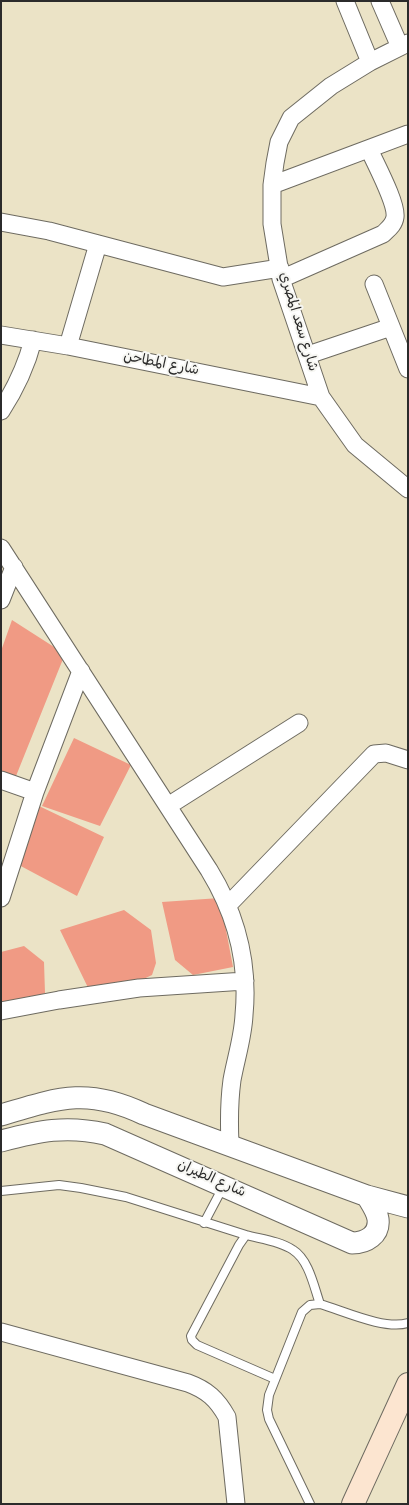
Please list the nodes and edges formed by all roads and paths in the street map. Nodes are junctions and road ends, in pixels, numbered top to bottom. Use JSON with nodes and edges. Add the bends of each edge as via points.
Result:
{"nodes":[{"id":1,"x":345,"y":1,"type":"edge"},
{"id":2,"x":380,"y":1,"type":"edge"},
{"id":3,"x":404,"y":45,"type":"edge"},
{"id":4,"x":370,"y":62,"type":"junction"},
{"id":5,"x":408,"y":134,"type":"edge"},
{"id":6,"x":369,"y":149,"type":"junction"},
{"id":7,"x":272,"y":185,"type":"junction"},
{"id":8,"x":1,"y":222,"type":"edge"},
{"id":9,"x":98,"y":244,"type":"junction"},
{"id":10,"x":281,"y":273,"type":"junction"},
{"id":11,"x":374,"y":284,"type":"dead end"},
{"id":12,"x":391,"y":327,"type":"junction"},
{"id":13,"x":1,"y":335,"type":"edge"},
{"id":14,"x":32,"y":340,"type":"junction"},
{"id":15,"x":68,"y":346,"type":"junction"},
{"id":16,"x":308,"y":355,"type":"junction"},
{"id":17,"x":408,"y":368,"type":"edge"},
{"id":18,"x":321,"y":397,"type":"junction"},
{"id":19,"x":1,"y":411,"type":"edge"},
{"id":20,"x":408,"y":489,"type":"edge"},
{"id":21,"x":1,"y":548,"type":"edge"},
{"id":22,"x":14,"y":568,"type":"junction"},
{"id":23,"x":1,"y":600,"type":"edge"},
{"id":24,"x":81,"y":671,"type":"junction"},
{"id":25,"x":298,"y":723,"type":"dead end"},
{"id":26,"x":408,"y":760,"type":"edge"},
{"id":27,"x":1,"y":780,"type":"edge"},
{"id":28,"x":35,"y":792,"type":"junction"},
{"id":29,"x":168,"y":806,"type":"junction"},
{"id":30,"x":1,"y":898,"type":"edge"},
{"id":31,"x":228,"y":905,"type":"junction"},
{"id":32,"x":245,"y":981,"type":"junction"},
{"id":33,"x":1,"y":1011,"type":"edge"},
{"id":34,"x":1,"y":1115,"type":"edge"},
{"id":35,"x":1,"y":1141,"type":"edge"},
{"id":36,"x":230,"y":1144,"type":"junction"},
{"id":37,"x":223,"y":1186,"type":"junction"},
{"id":38,"x":1,"y":1191,"type":"edge"},
{"id":39,"x":367,"y":1196,"type":"junction"},
{"id":40,"x":408,"y":1207,"type":"edge"},
{"id":41,"x":204,"y":1223,"type":"junction"},
{"id":42,"x":246,"y":1235,"type":"junction"},
{"id":43,"x":320,"y":1304,"type":"junction"},
{"id":44,"x":408,"y":1323,"type":"edge"},
{"id":45,"x":1,"y":1332,"type":"edge"},
{"id":46,"x":274,"y":1379,"type":"junction"},
{"id":47,"x":408,"y":1384,"type":"edge"},
{"id":48,"x":236,"y":1504,"type":"edge"},
{"id":49,"x":310,"y":1504,"type":"edge"},
{"id":50,"x":353,"y":1504,"type":"edge"}],
"edges":[{"from":1,"to":4,"type":"street"},
{"from":2,"to":3,"type":"street"},
{"from":3,"to":4,"type":"street","name":"شارع سعد المصري"},
{"from":4,"to":7,"type":"street","name":"شارع سعد المصري","via":[[331,86],[291,118],[279,142]]},
{"from":5,"to":6,"type":"street"},
{"from":6,"to":7,"type":"street"},
{"from":6,"to":10,"type":"street","via":[[394,205],[395,216],[391,227],[382,234]]},
{"from":7,"to":10,"type":"street","name":"شارع سعد المصري","via":[[272,224]]},
{"from":8,"to":9,"type":"street"},
{"from":9,"to":10,"type":"street","via":[[223,277]]},
{"from":9,"to":15,"type":"street"},
{"from":10,"to":16,"type":"street","name":"شارع سعد المصري"},
{"from":11,"to":12,"type":"street"},
{"from":12,"to":16,"type":"street"},
{"from":12,"to":17,"type":"street"},
{"from":13,"to":14,"type":"street","name":"شارع المطاحن"},
{"from":14,"to":15,"type":"street","name":"شارع المطاحن"},
{"from":14,"to":19,"type":"street","via":[[18,384]]},
{"from":15,"to":18,"type":"street","name":"شارع المطاحن"},
{"from":16,"to":18,"type":"street","name":"شارع سعد المصري"},
{"from":18,"to":20,"type":"street","name":"شارع سعد المصري","via":[[355,445]]},
{"from":21,"to":22,"type":"street"},
{"from":22,"to":23,"type":"street"},
{"from":22,"to":24,"type":"street"},
{"from":24,"to":28,"type":"street"},
{"from":24,"to":29,"type":"street"},
{"from":25,"to":29,"type":"street"},
{"from":26,"to":31,"type":"street","via":[[386,753],[374,754]]},
{"from":27,"to":28,"type":"street"},
{"from":28,"to":30,"type":"street"},
{"from":29,"to":31,"type":"street","via":[[220,887]]},
{"from":31,"to":32,"type":"street","via":[[240,942]]},
{"from":32,"to":33,"type":"street","via":[[139,988]]},
{"from":32,"to":36,"type":"street","via":[[245,1014],[229,1106]]},
{"from":34,"to":36,"type":"street","via":[[48,1101],[100,1098],[123,1104],[144,1114]]},
{"from":35,"to":37,"type":"street","name":"شارع الطيران","via":[[66,1128],[105,1134]]},
{"from":36,"to":39,"type":"street"},
{"from":37,"to":39,"type":"street","name":"شارع الطيران","via":[[352,1243],[367,1240],[377,1228],[376,1212]]},
{"from":37,"to":41,"type":"lane"},
{"from":38,"to":41,"type":"lane","via":[[59,1185],[74,1187],[126,1197]]},
{"from":39,"to":40,"type":"street"},
{"from":41,"to":42,"type":"lane"},
{"from":42,"to":43,"type":"lane","via":[[287,1246],[298,1253],[306,1265]]},
{"from":42,"to":46,"type":"lane","via":[[191,1336],[197,1345]]},
{"from":43,"to":44,"type":"lane","via":[[382,1323]]},
{"from":43,"to":46,"type":"lane","via":[[310,1305],[302,1312]]},
{"from":45,"to":48,"type":"street","via":[[188,1383],[212,1395],[227,1417]]},
{"from":46,"to":49,"type":"lane","via":[[267,1403],[269,1419]]},
{"from":47,"to":50,"type":"main road"}]}
